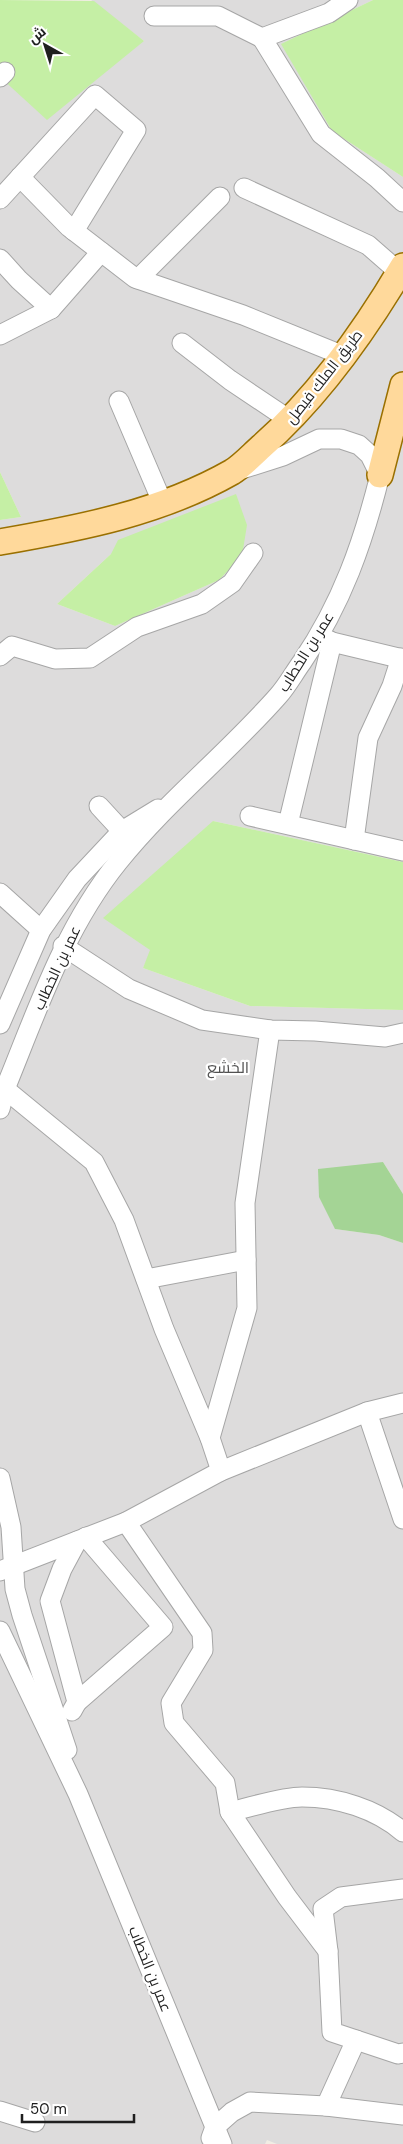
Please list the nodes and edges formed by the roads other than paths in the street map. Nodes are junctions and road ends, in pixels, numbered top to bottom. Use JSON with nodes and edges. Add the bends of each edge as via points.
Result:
{"nodes":[{"id":1,"x":348,"y":0,"type":"edge"},
{"id":2,"x":154,"y":16,"type":"dead end"},
{"id":3,"x":262,"y":38,"type":"junction"},
{"id":4,"x":20,"y":177,"type":"junction"},
{"id":5,"x":244,"y":188,"type":"dead end"},
{"id":6,"x":220,"y":197,"type":"dead end"},
{"id":7,"x":0,"y":199,"type":"edge"},
{"id":8,"x":403,"y":202,"type":"edge"},
{"id":9,"x":74,"y":231,"type":"junction"},
{"id":10,"x":101,"y":252,"type":"junction"},
{"id":11,"x":0,"y":259,"type":"edge"},
{"id":12,"x":401,"y":269,"type":"edge"},
{"id":13,"x":138,"y":279,"type":"junction"},
{"id":14,"x":50,"y":308,"type":"junction"},
{"id":15,"x":0,"y":336,"type":"edge"},
{"id":16,"x":182,"y":343,"type":"dead end"},
{"id":17,"x":344,"y":356,"type":"junction"},
{"id":18,"x":403,"y":385,"type":"edge"},
{"id":19,"x":119,"y":401,"type":"dead end"},
{"id":20,"x":291,"y":421,"type":"junction"},
{"id":21,"x":398,"y":433,"type":"edge"},
{"id":22,"x":233,"y":472,"type":"junction"},
{"id":23,"x":380,"y":475,"type":"junction"},
{"id":24,"x":163,"y":504,"type":"junction"},
{"id":25,"x":0,"y":542,"type":"edge"},
{"id":26,"x":253,"y":553,"type":"dead end"},
{"id":27,"x":325,"y":639,"type":"junction"},
{"id":28,"x":0,"y":656,"type":"edge"},
{"id":29,"x":402,"y":659,"type":"edge"},
{"id":30,"x":178,"y":796,"type":"junction"},
{"id":31,"x":99,"y":806,"type":"dead end"},
{"id":32,"x":250,"y":816,"type":"dead end"},
{"id":33,"x":288,"y":824,"type":"junction"},
{"id":34,"x":122,"y":831,"type":"junction"},
{"id":35,"x":354,"y":840,"type":"junction"},
{"id":36,"x":403,"y":851,"type":"edge"},
{"id":37,"x":0,"y":893,"type":"edge"},
{"id":38,"x":41,"y":930,"type":"junction"},
{"id":39,"x":64,"y":946,"type":"junction"},
{"id":40,"x":0,"y":1024,"type":"edge"},
{"id":41,"x":270,"y":1030,"type":"junction"},
{"id":42,"x":403,"y":1033,"type":"edge"},
{"id":43,"x":5,"y":1088,"type":"junction"},
{"id":44,"x":0,"y":1108,"type":"edge"},
{"id":45,"x":246,"y":1260,"type":"junction"},
{"id":46,"x":146,"y":1279,"type":"junction"},
{"id":47,"x":403,"y":1403,"type":"edge"},
{"id":48,"x":367,"y":1412,"type":"junction"},
{"id":49,"x":210,"y":1438,"type":"junction"},
{"id":50,"x":221,"y":1472,"type":"junction"},
{"id":51,"x":0,"y":1478,"type":"edge"},
{"id":52,"x":403,"y":1519,"type":"edge"},
{"id":53,"x":126,"y":1522,"type":"junction"},
{"id":54,"x":82,"y":1539,"type":"junction"},
{"id":55,"x":7,"y":1568,"type":"edge"},
{"id":56,"x":0,"y":1631,"type":"edge"},
{"id":57,"x":77,"y":1702,"type":"junction"},
{"id":58,"x":61,"y":1730,"type":"junction"},
{"id":59,"x":78,"y":1794,"type":"junction"},
{"id":60,"x":230,"y":1812,"type":"junction"},
{"id":61,"x":403,"y":1832,"type":"edge"},
{"id":62,"x":403,"y":1889,"type":"edge"},
{"id":63,"x":328,"y":1951,"type":"junction"},
{"id":64,"x":356,"y":2040,"type":"junction"},
{"id":65,"x":403,"y":2053,"type":"edge"},
{"id":66,"x":326,"y":2106,"type":"junction"},
{"id":67,"x":0,"y":2110,"type":"edge"},
{"id":68,"x":403,"y":2115,"type":"edge"},
{"id":69,"x":35,"y":2122,"type":"dead end"},
{"id":70,"x":215,"y":2138,"type":"edge"}],
"edges":[{"from":1,"to":3,"type":"street","via":[[329,13]]},
{"from":2,"to":3,"type":"street","via":[[218,16]]},
{"from":3,"to":8,"type":"street","via":[[321,134],[378,178]]},
{"from":4,"to":7,"type":"street"},
{"from":4,"to":9,"type":"street"},
{"from":4,"to":9,"type":"street","via":[[95,95],[136,130]]},
{"from":5,"to":12,"type":"street","via":[[368,245]]},
{"from":6,"to":13,"type":"street"},
{"from":9,"to":10,"type":"street"},
{"from":10,"to":13,"type":"street"},
{"from":10,"to":14,"type":"street"},
{"from":11,"to":14,"type":"street"},
{"from":12,"to":17,"type":"main road","name":"طريق الملك فيصل"},
{"from":13,"to":17,"type":"street","via":[[243,315]]},
{"from":14,"to":15,"type":"street"},
{"from":16,"to":20,"type":"street"},
{"from":17,"to":20,"type":"main road","name":"طريق الملك فيصل"},
{"from":18,"to":21,"type":"main road"},
{"from":19,"to":24,"type":"street"},
{"from":20,"to":22,"type":"main road","name":"طريق الملك فيصل"},
{"from":21,"to":23,"type":"main road"},
{"from":22,"to":23,"type":"street","via":[[283,456],[319,438],[359,444],[370,455]]},
{"from":22,"to":24,"type":"main road","name":"طريق الملك فيصل"},
{"from":23,"to":27,"type":"street","name":"عمر بن الخطاب","via":[[367,530]]},
{"from":24,"to":25,"type":"main road","name":"طريق الملك فيصل","via":[[94,525]]},
{"from":26,"to":28,"type":"street","via":[[232,583],[202,604],[137,627],[90,658],[56,659],[12,646]]},
{"from":27,"to":29,"type":"street"},
{"from":27,"to":30,"type":"street","name":"عمر بن الخطاب","via":[[229,748]]},
{"from":27,"to":33,"type":"street"},
{"from":29,"to":35,"type":"street","via":[[368,738]]},
{"from":30,"to":34,"type":"street","name":"عمر بن الخطاب"},
{"from":30,"to":39,"type":"street","name":"عمر بن الخطاب","via":[[118,862]]},
{"from":31,"to":34,"type":"street"},
{"from":32,"to":33,"type":"street"},
{"from":33,"to":35,"type":"street"},
{"from":34,"to":38,"type":"street","name":"عمر بن الخطاب","via":[[77,879]]},
{"from":35,"to":36,"type":"street"},
{"from":37,"to":38,"type":"street"},
{"from":38,"to":40,"type":"street","name":"عمر بن الخطاب"},
{"from":39,"to":41,"type":"street","via":[[129,989],[202,1020]]},
{"from":39,"to":43,"type":"street","name":"عمر بن الخطاب"},
{"from":41,"to":42,"type":"street","via":[[385,1037]]},
{"from":41,"to":45,"type":"street","via":[[245,1203]]},
{"from":43,"to":44,"type":"street","name":"عمر بن الخطاب"},
{"from":43,"to":46,"type":"street","via":[[94,1162],[124,1220]]},
{"from":45,"to":46,"type":"street"},
{"from":45,"to":49,"type":"street","via":[[247,1308]]},
{"from":46,"to":49,"type":"street"},
{"from":47,"to":48,"type":"street"},
{"from":48,"to":50,"type":"street"},
{"from":48,"to":52,"type":"street"},
{"from":49,"to":50,"type":"street"},
{"from":50,"to":53,"type":"street"},
{"from":51,"to":55,"type":"street","name":"عمر بن الخطاب","via":[[11,1527]]},
{"from":53,"to":54,"type":"street"},
{"from":53,"to":60,"type":"street","via":[[202,1634],[203,1650],[171,1703],[174,1723],[225,1783]]},
{"from":54,"to":55,"type":"street"},
{"from":54,"to":57,"type":"street","via":[[62,1569],[50,1601]]},
{"from":54,"to":57,"type":"street","via":[[163,1627]]},
{"from":55,"to":58,"type":"street","name":"عمر بن الخطاب"},
{"from":56,"to":59,"type":"street","name":"عمر بن الخطاب"},
{"from":57,"to":58,"type":"street"},
{"from":58,"to":59,"type":"street","name":"عمر بن الخطاب"},
{"from":59,"to":70,"type":"street","name":"عمر بن الخطاب"},
{"from":60,"to":61,"type":"street","via":[[302,1797],[354,1805],[388,1819]]},
{"from":60,"to":63,"type":"street"},
{"from":62,"to":63,"type":"street","via":[[341,1897],[323,1909]]},
{"from":63,"to":64,"type":"street","via":[[332,2032]]},
{"from":64,"to":65,"type":"street"},
{"from":64,"to":66,"type":"street"},
{"from":66,"to":68,"type":"street"},
{"from":66,"to":70,"type":"street","via":[[250,2102],[232,2112]]},
{"from":67,"to":69,"type":"street"}]}
